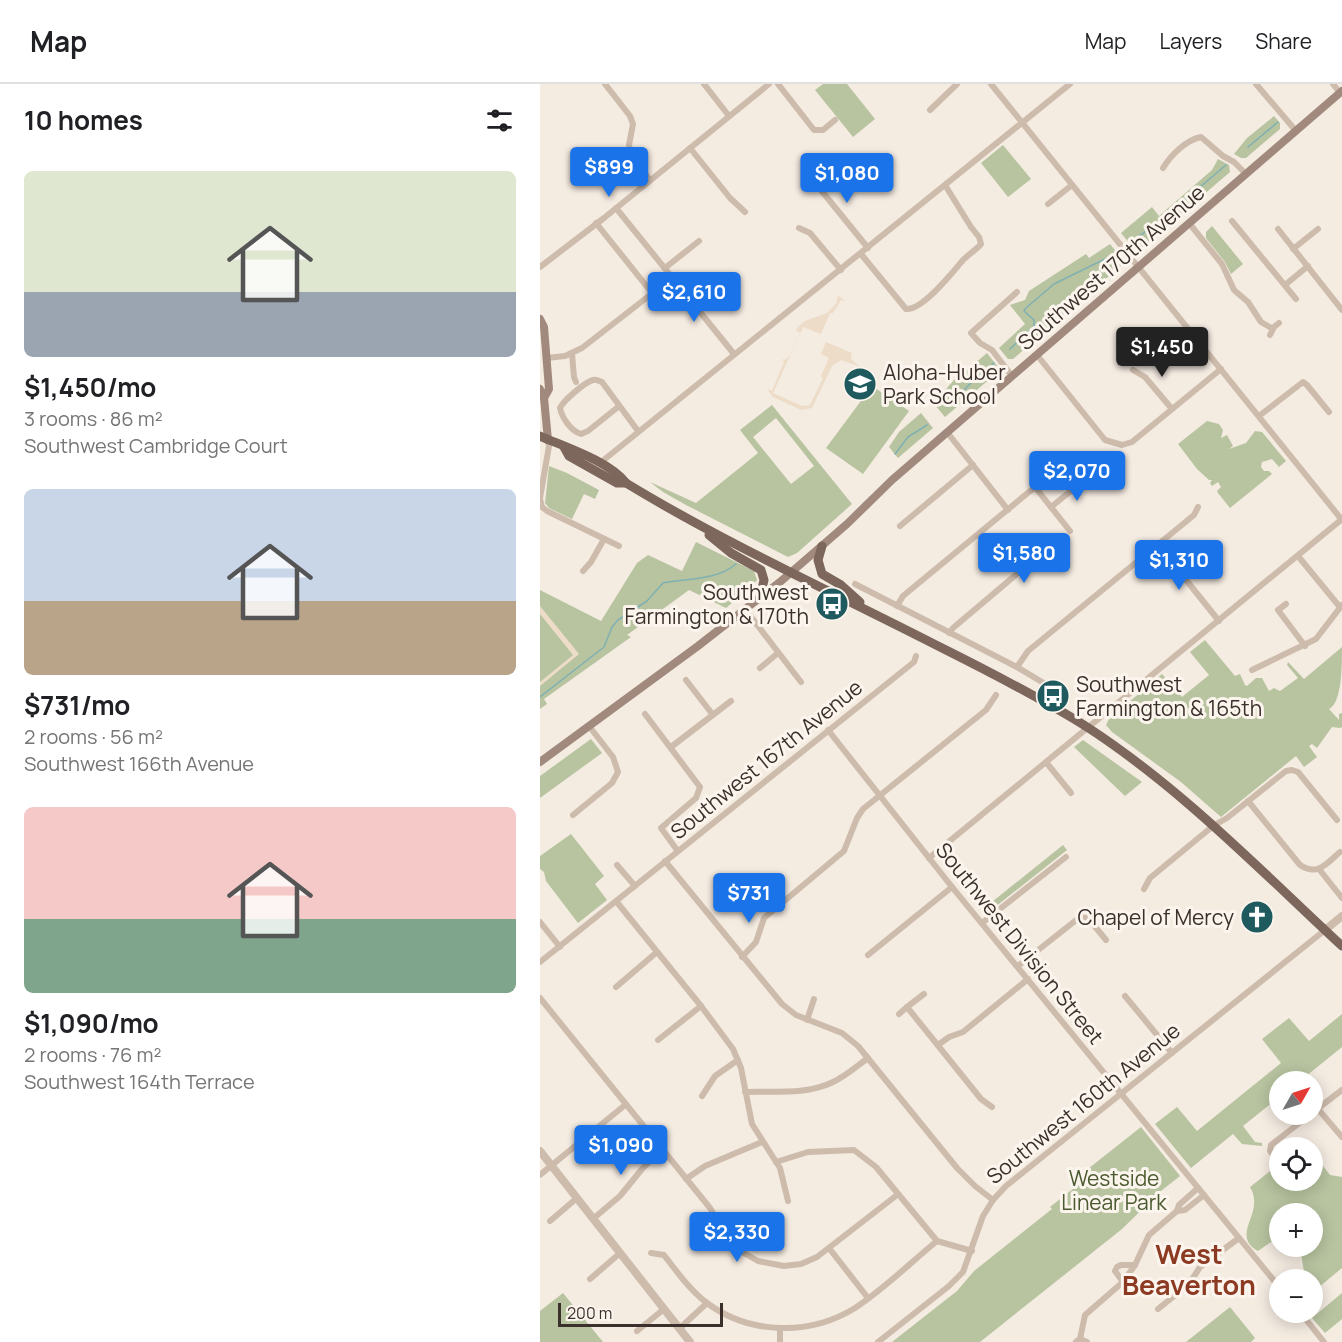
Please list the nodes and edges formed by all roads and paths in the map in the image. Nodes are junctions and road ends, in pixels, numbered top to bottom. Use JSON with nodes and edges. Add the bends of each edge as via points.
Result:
{"nodes":[{"id":1,"x":605,"y":84,"type":"edge"},
{"id":2,"x":704,"y":84,"type":"edge"},
{"id":3,"x":769,"y":84,"type":"edge"},
{"id":4,"x":778,"y":84,"type":"edge"},
{"id":5,"x":957,"y":84,"type":"edge"},
{"id":6,"x":991,"y":84,"type":"edge"},
{"id":7,"x":1070,"y":84,"type":"edge"},
{"id":8,"x":1256,"y":84,"type":"edge"},
{"id":9,"x":1333,"y":84,"type":"edge"},
{"id":10,"x":1341,"y":92,"type":"edge"},
{"id":11,"x":930,"y":110,"type":"dead end"},
{"id":12,"x":729,"y":116,"type":"junction"},
{"id":13,"x":835,"y":120,"type":"dead end"},
{"id":14,"x":1022,"y":123,"type":"junction"},
{"id":15,"x":1296,"y":131,"type":"junction"},
{"id":16,"x":690,"y":148,"type":"junction"},
{"id":17,"x":1163,"y":168,"type":"dead end"},
{"id":18,"x":808,"y":174,"type":"dead end"},
{"id":19,"x":1246,"y":174,"type":"junction"},
{"id":20,"x":651,"y":180,"type":"junction"},
{"id":21,"x":945,"y":185,"type":"junction"},
{"id":22,"x":1072,"y":185,"type":"junction"},
{"id":23,"x":1048,"y":204,"type":"dead end"},
{"id":24,"x":616,"y":208,"type":"junction"},
{"id":25,"x":745,"y":212,"type":"dead end"},
{"id":26,"x":1232,"y":222,"type":"dead end"},
{"id":27,"x":596,"y":224,"type":"junction"},
{"id":28,"x":1189,"y":224,"type":"junction"},
{"id":29,"x":799,"y":228,"type":"dead end"},
{"id":30,"x":1318,"y":229,"type":"dead end"},
{"id":31,"x":1278,"y":230,"type":"dead end"},
{"id":32,"x":699,"y":241,"type":"dead end"},
{"id":33,"x":868,"y":249,"type":"junction"},
{"id":34,"x":1293,"y":249,"type":"junction"},
{"id":35,"x":861,"y":254,"type":"junction"},
{"id":36,"x":1308,"y":266,"type":"junction"},
{"id":37,"x":540,"y":267,"type":"edge"},
{"id":38,"x":1138,"y":267,"type":"junction"},
{"id":39,"x":665,"y":268,"type":"junction"},
{"id":40,"x":841,"y":270,"type":"junction"},
{"id":41,"x":672,"y":278,"type":"junction"},
{"id":42,"x":724,"y":285,"type":"dead end"},
{"id":43,"x":1285,"y":285,"type":"junction"},
{"id":44,"x":1017,"y":292,"type":"dead end"},
{"id":45,"x":652,"y":294,"type":"junction"},
{"id":46,"x":1296,"y":299,"type":"dead end"},
{"id":47,"x":696,"y":307,"type":"junction"},
{"id":48,"x":1342,"y":310,"type":"edge"},
{"id":49,"x":540,"y":320,"type":"edge"},
{"id":50,"x":1279,"y":323,"type":"dead end"},
{"id":51,"x":572,"y":354,"type":"junction"},
{"id":52,"x":735,"y":354,"type":"junction"},
{"id":53,"x":1037,"y":355,"type":"junction"},
{"id":54,"x":548,"y":358,"type":"junction"},
{"id":55,"x":1221,"y":369,"type":"junction"},
{"id":56,"x":1133,"y":370,"type":"dead end"},
{"id":57,"x":1012,"y":376,"type":"junction"},
{"id":58,"x":576,"y":382,"type":"dead end"},
{"id":59,"x":542,"y":394,"type":"edge"},
{"id":60,"x":618,"y":406,"type":"junction"},
{"id":61,"x":1172,"y":409,"type":"junction"},
{"id":62,"x":1329,"y":412,"type":"dead end"},
{"id":63,"x":1259,"y":416,"type":"junction"},
{"id":64,"x":638,"y":431,"type":"junction"},
{"id":65,"x":947,"y":432,"type":"junction"},
{"id":66,"x":544,"y":438,"type":"edge"},
{"id":67,"x":564,"y":447,"type":"junction"},
{"id":68,"x":600,"y":463,"type":"junction"},
{"id":69,"x":973,"y":465,"type":"junction"},
{"id":70,"x":1088,"y":478,"type":"dead end"},
{"id":71,"x":626,"y":483,"type":"junction"},
{"id":72,"x":540,"y":499,"type":"edge"},
{"id":73,"x":1051,"y":507,"type":"junction"},
{"id":74,"x":1198,"y":507,"type":"dead end"},
{"id":75,"x":1008,"y":510,"type":"junction"},
{"id":76,"x":1342,"y":520,"type":"edge"},
{"id":77,"x":696,"y":524,"type":"junction"},
{"id":78,"x":900,"y":526,"type":"dead end"},
{"id":79,"x":1071,"y":531,"type":"dead end"},
{"id":80,"x":604,"y":539,"type":"junction"},
{"id":81,"x":1158,"y":545,"type":"junction"},
{"id":82,"x":619,"y":546,"type":"dead end"},
{"id":83,"x":822,"y":546,"type":"junction"},
{"id":84,"x":1044,"y":551,"type":"dead end"},
{"id":85,"x":1298,"y":556,"type":"junction"},
{"id":86,"x":583,"y":571,"type":"dead end"},
{"id":87,"x":792,"y":573,"type":"junction"},
{"id":88,"x":855,"y":584,"type":"dead end"},
{"id":89,"x":760,"y":598,"type":"junction"},
{"id":90,"x":1286,"y":604,"type":"dead end"},
{"id":91,"x":1341,"y":605,"type":"edge"},
{"id":92,"x":897,"y":606,"type":"junction"},
{"id":93,"x":745,"y":609,"type":"junction"},
{"id":94,"x":1278,"y":610,"type":"junction"},
{"id":95,"x":871,"y":612,"type":"junction"},
{"id":96,"x":1271,"y":616,"type":"dead end"},
{"id":97,"x":1219,"y":621,"type":"junction"},
{"id":98,"x":950,"y":633,"type":"junction"},
{"id":99,"x":1305,"y":646,"type":"junction"},
{"id":100,"x":778,"y":653,"type":"junction"},
{"id":101,"x":916,"y":656,"type":"dead end"},
{"id":102,"x":1017,"y":667,"type":"junction"},
{"id":103,"x":760,"y":668,"type":"dead end"},
{"id":104,"x":1252,"y":670,"type":"dead end"},
{"id":105,"x":686,"y":680,"type":"dead end"},
{"id":106,"x":801,"y":682,"type":"dead end"},
{"id":107,"x":1057,"y":691,"type":"dead end"},
{"id":108,"x":996,"y":695,"type":"dead end"},
{"id":109,"x":731,"y":701,"type":"dead end"},
{"id":110,"x":645,"y":714,"type":"dead end"},
{"id":111,"x":713,"y":715,"type":"junction"},
{"id":112,"x":589,"y":726,"type":"junction"},
{"id":113,"x":1088,"y":728,"type":"junction"},
{"id":114,"x":828,"y":730,"type":"junction"},
{"id":115,"x":671,"y":747,"type":"junction"},
{"id":116,"x":540,"y":762,"type":"edge"},
{"id":117,"x":1046,"y":762,"type":"junction"},
{"id":118,"x":1071,"y":793,"type":"dead end"},
{"id":119,"x":879,"y":795,"type":"junction"},
{"id":120,"x":1248,"y":801,"type":"junction"},
{"id":121,"x":573,"y":815,"type":"dead end"},
{"id":122,"x":1337,"y":820,"type":"dead end"},
{"id":123,"x":1213,"y":826,"type":"junction"},
{"id":124,"x":677,"y":850,"type":"junction"},
{"id":125,"x":1340,"y":852,"type":"dead end"},
{"id":126,"x":1066,"y":857,"type":"dead end"},
{"id":127,"x":929,"y":858,"type":"junction"},
{"id":128,"x":665,"y":861,"type":"junction"},
{"id":129,"x":617,"y":865,"type":"dead end"},
{"id":130,"x":1319,"y":869,"type":"junction"},
{"id":131,"x":635,"y":886,"type":"junction"},
{"id":132,"x":952,"y":887,"type":"junction"},
{"id":133,"x":1144,"y":890,"type":"dead end"},
{"id":134,"x":1342,"y":898,"type":"edge"},
{"id":135,"x":616,"y":901,"type":"junction"},
{"id":136,"x":1342,"y":916,"type":"edge"},
{"id":137,"x":540,"y":922,"type":"edge"},
{"id":138,"x":982,"y":923,"type":"junction"},
{"id":139,"x":1325,"y":930,"type":"junction"},
{"id":140,"x":1106,"y":940,"type":"dead end"},
{"id":141,"x":1342,"y":946,"type":"edge"},
{"id":142,"x":560,"y":947,"type":"junction"},
{"id":143,"x":657,"y":952,"type":"junction"},
{"id":144,"x":868,"y":955,"type":"dead end"},
{"id":145,"x":742,"y":957,"type":"junction"},
{"id":146,"x":540,"y":962,"type":"edge"},
{"id":147,"x":1018,"y":966,"type":"junction"},
{"id":148,"x":1028,"y":979,"type":"junction"},
{"id":149,"x":616,"y":987,"type":"dead end"},
{"id":150,"x":924,"y":994,"type":"dead end"},
{"id":151,"x":1125,"y":996,"type":"dead end"},
{"id":152,"x":540,"y":998,"type":"edge"},
{"id":153,"x":814,"y":999,"type":"dead end"},
{"id":154,"x":701,"y":1006,"type":"junction"},
{"id":155,"x":907,"y":1007,"type":"junction"},
{"id":156,"x":899,"y":1014,"type":"dead end"},
{"id":157,"x":807,"y":1020,"type":"junction"},
{"id":158,"x":658,"y":1040,"type":"dead end"},
{"id":159,"x":938,"y":1045,"type":"junction"},
{"id":160,"x":1172,"y":1053,"type":"junction"},
{"id":161,"x":868,"y":1058,"type":"junction"},
{"id":162,"x":738,"y":1060,"type":"junction"},
{"id":163,"x":1342,"y":1090,"type":"edge"},
{"id":164,"x":745,"y":1092,"type":"junction"},
{"id":165,"x":1121,"y":1093,"type":"junction"},
{"id":166,"x":702,"y":1096,"type":"dead end"},
{"id":167,"x":625,"y":1105,"type":"junction"},
{"id":168,"x":1323,"y":1105,"type":"edge"},
{"id":169,"x":992,"y":1107,"type":"dead end"},
{"id":170,"x":1323,"y":1120,"type":"edge"},
{"id":171,"x":1297,"y":1125,"type":"edge"},
{"id":172,"x":1282,"y":1137,"type":"edge"},
{"id":173,"x":1342,"y":1137,"type":"edge"},
{"id":174,"x":762,"y":1142,"type":"junction"},
{"id":175,"x":662,"y":1149,"type":"junction"},
{"id":176,"x":540,"y":1151,"type":"edge"},
{"id":177,"x":776,"y":1162,"type":"junction"},
{"id":178,"x":552,"y":1166,"type":"junction"},
{"id":179,"x":540,"y":1176,"type":"edge"},
{"id":180,"x":687,"y":1179,"type":"junction"},
{"id":181,"x":1198,"y":1188,"type":"junction"},
{"id":182,"x":897,"y":1195,"type":"junction"},
{"id":183,"x":1204,"y":1195,"type":"junction"},
{"id":184,"x":577,"y":1198,"type":"junction"},
{"id":185,"x":993,"y":1200,"type":"junction"},
{"id":186,"x":788,"y":1201,"type":"dead end"},
{"id":187,"x":1177,"y":1212,"type":"junction"},
{"id":188,"x":594,"y":1218,"type":"junction"},
{"id":189,"x":550,"y":1221,"type":"dead end"},
{"id":190,"x":1239,"y":1238,"type":"junction"},
{"id":191,"x":937,"y":1241,"type":"junction"},
{"id":192,"x":829,"y":1248,"type":"junction"},
{"id":193,"x":972,"y":1251,"type":"junction"},
{"id":194,"x":651,"y":1253,"type":"dead end"},
{"id":195,"x":619,"y":1254,"type":"junction"},
{"id":196,"x":1135,"y":1265,"type":"junction"},
{"id":197,"x":1269,"y":1275,"type":"edge"},
{"id":198,"x":591,"y":1279,"type":"dead end"},
{"id":199,"x":1123,"y":1282,"type":"junction"},
{"id":200,"x":868,"y":1298,"type":"junction"},
{"id":201,"x":707,"y":1303,"type":"junction"},
{"id":202,"x":664,"y":1309,"type":"junction"},
{"id":203,"x":1158,"y":1309,"type":"dead end"},
{"id":204,"x":1309,"y":1323,"type":"edge"},
{"id":205,"x":680,"y":1328,"type":"junction"},
{"id":206,"x":780,"y":1329,"type":"junction"},
{"id":207,"x":637,"y":1331,"type":"dead end"},
{"id":208,"x":1081,"y":1341,"type":"edge"},
{"id":209,"x":690,"y":1342,"type":"edge"},
{"id":210,"x":780,"y":1342,"type":"edge"},
{"id":211,"x":878,"y":1342,"type":"edge"},
{"id":212,"x":1324,"y":1342,"type":"edge"}],
"edges":[{"from":1,"to":20,"type":"street","via":[[630,116],[631,155]]},
{"from":2,"to":12,"type":"street"},
{"from":3,"to":12,"type":"street"},
{"from":4,"to":13,"type":"street","via":[[813,129],[819,131]]},
{"from":5,"to":11,"type":"street"},
{"from":6,"to":14,"type":"street"},
{"from":7,"to":14,"type":"street"},
{"from":8,"to":15,"type":"street"},
{"from":9,"to":10,"type":"street"},
{"from":10,"to":15,"type":"main road","name":"Southwest 170th Avenue"},
{"from":12,"to":16,"type":"street"},
{"from":14,"to":21,"type":"street"},
{"from":14,"to":22,"type":"street"},
{"from":15,"to":19,"type":"main road","name":"Southwest 170th Avenue"},
{"from":16,"to":20,"type":"street"},
{"from":16,"to":25,"type":"street"},
{"from":17,"to":19,"type":"street","via":[[1185,145],[1201,137]]},
{"from":18,"to":33,"type":"street"},
{"from":19,"to":28,"type":"main road","name":"Southwest 170th Avenue"},
{"from":20,"to":24,"type":"street"},
{"from":21,"to":33,"type":"street"},
{"from":21,"to":35,"type":"street","via":[[981,244],[945,282],[910,310],[906,309]]},
{"from":22,"to":23,"type":"street"},
{"from":22,"to":38,"type":"street"},
{"from":24,"to":27,"type":"street"},
{"from":24,"to":39,"type":"street"},
{"from":26,"to":43,"type":"street"},
{"from":27,"to":37,"type":"street"},
{"from":27,"to":45,"type":"street"},
{"from":28,"to":38,"type":"main road","name":"Southwest 170th Avenue"},
{"from":28,"to":50,"type":"street","via":[[1261,322],[1272,332]]},
{"from":29,"to":40,"type":"street","via":[[810,233]]},
{"from":30,"to":34,"type":"street"},
{"from":31,"to":34,"type":"street"},
{"from":32,"to":39,"type":"street"},
{"from":33,"to":35,"type":"street"},
{"from":34,"to":36,"type":"street"},
{"from":35,"to":40,"type":"street"},
{"from":36,"to":43,"type":"street"},
{"from":36,"to":48,"type":"street"},
{"from":38,"to":53,"type":"main road","name":"Southwest 170th Avenue"},
{"from":38,"to":55,"type":"street"},
{"from":39,"to":41,"type":"street"},
{"from":40,"to":52,"type":"street"},
{"from":41,"to":45,"type":"street"},
{"from":41,"to":47,"type":"street"},
{"from":42,"to":47,"type":"street"},
{"from":43,"to":46,"type":"street"},
{"from":44,"to":57,"type":"street","via":[[971,333],[992,350]]},
{"from":45,"to":51,"type":"street"},
{"from":47,"to":52,"type":"street"},
{"from":49,"to":54,"type":"main road"},
{"from":51,"to":54,"type":"street"},
{"from":51,"to":58,"type":"street"},
{"from":52,"to":64,"type":"street"},
{"from":53,"to":57,"type":"main road","name":"Southwest 170th Avenue"},
{"from":53,"to":61,"type":"street","via":[[1111,443],[1132,442]]},
{"from":54,"to":59,"type":"main road","via":[[549,388]]},
{"from":55,"to":61,"type":"street"},
{"from":55,"to":63,"type":"street"},
{"from":56,"to":61,"type":"street","via":[[1145,377]]},
{"from":57,"to":65,"type":"main road","name":"Southwest 170th Avenue"},
{"from":59,"to":66,"type":"main road"},
{"from":60,"to":60,"type":"street","via":[[584,433],[574,431],[560,408],[596,380],[602,382]]},
{"from":60,"to":64,"type":"street"},
{"from":62,"to":63,"type":"street","via":[[1302,382]]},
{"from":63,"to":76,"type":"street"},
{"from":64,"to":68,"type":"street"},
{"from":65,"to":69,"type":"street"},
{"from":65,"to":83,"type":"main road","name":"Southwest 170th Avenue"},
{"from":66,"to":67,"type":"main road"},
{"from":66,"to":72,"type":"street","via":[[549,446]]},
{"from":67,"to":68,"type":"main road","via":[[574,448]]},
{"from":67,"to":71,"type":"main road","via":[[569,456],[617,483]]},
{"from":68,"to":71,"type":"main road"},
{"from":69,"to":75,"type":"street"},
{"from":69,"to":78,"type":"street"},
{"from":70,"to":73,"type":"street"},
{"from":71,"to":77,"type":"main road"},
{"from":72,"to":80,"type":"street","via":[[547,511]]},
{"from":73,"to":75,"type":"street","via":[[1035,488]]},
{"from":73,"to":79,"type":"street"},
{"from":74,"to":81,"type":"street","via":[[1194,515]]},
{"from":75,"to":92,"type":"street","via":[[903,596]]},
{"from":76,"to":85,"type":"street"},
{"from":77,"to":87,"type":"main road"},
{"from":77,"to":89,"type":"main road","via":[[731,553],[761,570],[764,580]]},
{"from":80,"to":82,"type":"street"},
{"from":80,"to":86,"type":"street"},
{"from":81,"to":97,"type":"street"},
{"from":81,"to":102,"type":"street","via":[[1028,651]]},
{"from":83,"to":87,"type":"main road","name":"Southwest 170th Avenue"},
{"from":83,"to":95,"type":"main road","via":[[818,560],[822,574]]},
{"from":84,"to":98,"type":"street"},
{"from":85,"to":91,"type":"street"},
{"from":85,"to":97,"type":"street"},
{"from":87,"to":89,"type":"main road","name":"Southwest 170th Avenue"},
{"from":87,"to":95,"type":"main road"},
{"from":88,"to":92,"type":"street"},
{"from":89,"to":93,"type":"main road","name":"Southwest 170th Avenue"},
{"from":90,"to":94,"type":"street"},
{"from":91,"to":99,"type":"street","via":[[1324,630]]},
{"from":92,"to":98,"type":"street"},
{"from":93,"to":100,"type":"street"},
{"from":93,"to":112,"type":"main road","name":"Southwest 170th Avenue"},
{"from":94,"to":96,"type":"street"},
{"from":94,"to":99,"type":"street"},
{"from":95,"to":113,"type":"main road","via":[[1015,684]]},
{"from":97,"to":113,"type":"street"},
{"from":98,"to":102,"type":"street"},
{"from":99,"to":104,"type":"street"},
{"from":100,"to":103,"type":"street"},
{"from":100,"to":106,"type":"street"},
{"from":101,"to":114,"type":"street","name":"Southwest 167th Avenue","via":[[914,662]]},
{"from":102,"to":107,"type":"street"},
{"from":105,"to":111,"type":"street"},
{"from":108,"to":119,"type":"street","via":[[986,710]]},
{"from":109,"to":111,"type":"street"},
{"from":110,"to":115,"type":"street"},
{"from":111,"to":115,"type":"street"},
{"from":112,"to":116,"type":"main road","name":"Southwest 170th Avenue"},
{"from":112,"to":121,"type":"street","via":[[613,757],[618,772],[612,783]]},
{"from":113,"to":117,"type":"street"},
{"from":113,"to":123,"type":"main road"},
{"from":114,"to":119,"type":"street","name":"Southwest Division Street"},
{"from":114,"to":124,"type":"street","name":"Southwest 167th Avenue"},
{"from":115,"to":124,"type":"street","via":[[700,787],[696,798],[661,828]]},
{"from":117,"to":118,"type":"street"},
{"from":117,"to":127,"type":"street"},
{"from":119,"to":127,"type":"street","name":"Southwest Division Street"},
{"from":119,"to":145,"type":"street","via":[[857,818],[844,851],[764,918],[756,942]]},
{"from":120,"to":122,"type":"street","via":[[1284,771],[1292,770]]},
{"from":120,"to":123,"type":"street"},
{"from":120,"to":130,"type":"street","via":[[1300,865]]},
{"from":123,"to":133,"type":"street","via":[[1150,878]]},
{"from":123,"to":139,"type":"main road"},
{"from":124,"to":128,"type":"street","name":"Southwest 167th Avenue"},
{"from":125,"to":130,"type":"street"},
{"from":126,"to":138,"type":"street"},
{"from":127,"to":132,"type":"street","name":"Southwest Division Street"},
{"from":128,"to":131,"type":"street","name":"Southwest 167th Avenue"},
{"from":128,"to":145,"type":"street"},
{"from":129,"to":131,"type":"street"},
{"from":130,"to":134,"type":"street"},
{"from":131,"to":135,"type":"street","name":"Southwest 167th Avenue"},
{"from":132,"to":138,"type":"street","name":"Southwest Division Street"},
{"from":132,"to":144,"type":"street"},
{"from":135,"to":142,"type":"street","name":"Southwest 167th Avenue"},
{"from":135,"to":143,"type":"street"},
{"from":136,"to":139,"type":"street","name":"Southwest 160th Avenue"},
{"from":137,"to":142,"type":"street"},
{"from":138,"to":147,"type":"street","name":"Southwest Division Street"},
{"from":139,"to":141,"type":"main road"},
{"from":139,"to":160,"type":"street","name":"Southwest 160th Avenue"},
{"from":140,"to":147,"type":"street","via":[[1082,916]]},
{"from":142,"to":146,"type":"street","name":"Southwest 167th Avenue"},
{"from":143,"to":149,"type":"street"},
{"from":143,"to":154,"type":"street"},
{"from":145,"to":157,"type":"street","via":[[782,1004]]},
{"from":147,"to":148,"type":"street","name":"Southwest Division Street"},
{"from":148,"to":159,"type":"street","via":[[963,1032]]},
{"from":148,"to":165,"type":"street","name":"Southwest Division Street"},
{"from":150,"to":155,"type":"street"},
{"from":151,"to":160,"type":"street"},
{"from":152,"to":167,"type":"street"},
{"from":153,"to":157,"type":"street"},
{"from":154,"to":158,"type":"street"},
{"from":154,"to":162,"type":"street"},
{"from":155,"to":156,"type":"street"},
{"from":155,"to":159,"type":"street"},
{"from":157,"to":161,"type":"street","via":[[842,1033]]},
{"from":159,"to":169,"type":"street","via":[[981,1099]]},
{"from":160,"to":165,"type":"street","name":"Southwest 160th Avenue"},
{"from":161,"to":164,"type":"street","via":[[838,1079],[814,1089]]},
{"from":161,"to":185,"type":"street","via":[[957,1168]]},
{"from":162,"to":164,"type":"street"},
{"from":162,"to":166,"type":"street","via":[[715,1076]]},
{"from":163,"to":168,"type":"street"},
{"from":164,"to":174,"type":"street","via":[[752,1124]]},
{"from":165,"to":181,"type":"street","name":"Southwest Division Street"},
{"from":165,"to":185,"type":"street","name":"Southwest 160th Avenue"},
{"from":167,"to":175,"type":"street"},
{"from":167,"to":178,"type":"street"},
{"from":170,"to":173,"type":"street"},
{"from":171,"to":172,"type":"street"},
{"from":174,"to":177,"type":"street"},
{"from":174,"to":180,"type":"street","via":[[705,1166]]},
{"from":175,"to":180,"type":"street"},
{"from":175,"to":188,"type":"street","via":[[620,1196]]},
{"from":176,"to":178,"type":"street"},
{"from":177,"to":182,"type":"street","via":[[808,1152],[854,1150],[876,1167]]},
{"from":177,"to":186,"type":"street"},
{"from":178,"to":179,"type":"street"},
{"from":178,"to":184,"type":"street"},
{"from":180,"to":192,"type":"street","via":[[729,1239],[750,1258],[768,1264],[794,1265]]},
{"from":181,"to":183,"type":"street","name":"Southwest Division Street"},
{"from":181,"to":187,"type":"street","via":[[1179,1205]]},
{"from":182,"to":191,"type":"street"},
{"from":182,"to":192,"type":"street"},
{"from":183,"to":187,"type":"street"},
{"from":183,"to":190,"type":"street","name":"Southwest Division Street"},
{"from":184,"to":188,"type":"street"},
{"from":184,"to":189,"type":"street"},
{"from":185,"to":193,"type":"street","name":"Southwest 160th Avenue","via":[[980,1222]]},
{"from":187,"to":196,"type":"street","via":[[1149,1235]]},
{"from":188,"to":195,"type":"street"},
{"from":190,"to":197,"type":"street","name":"Southwest Division Street"},
{"from":190,"to":203,"type":"street","via":[[1200,1267],[1189,1284]]},
{"from":191,"to":193,"type":"street"},
{"from":191,"to":200,"type":"street"},
{"from":192,"to":200,"type":"street"},
{"from":193,"to":211,"type":"street","name":"Southwest 160th Avenue","via":[[959,1276]]},
{"from":194,"to":201,"type":"street","via":[[664,1255]]},
{"from":195,"to":198,"type":"street"},
{"from":195,"to":202,"type":"street"},
{"from":196,"to":199,"type":"street"},
{"from":196,"to":199,"type":"street","via":[[1117,1267],[1115,1271]]},
{"from":199,"to":208,"type":"street","via":[[1085,1315]]},
{"from":200,"to":206,"type":"street","via":[[830,1320]]},
{"from":201,"to":205,"type":"street"},
{"from":201,"to":206,"type":"street","via":[[734,1319]]},
{"from":202,"to":205,"type":"street"},
{"from":202,"to":207,"type":"street"},
{"from":204,"to":212,"type":"street"},
{"from":205,"to":209,"type":"street"},
{"from":206,"to":210,"type":"street"}]}
